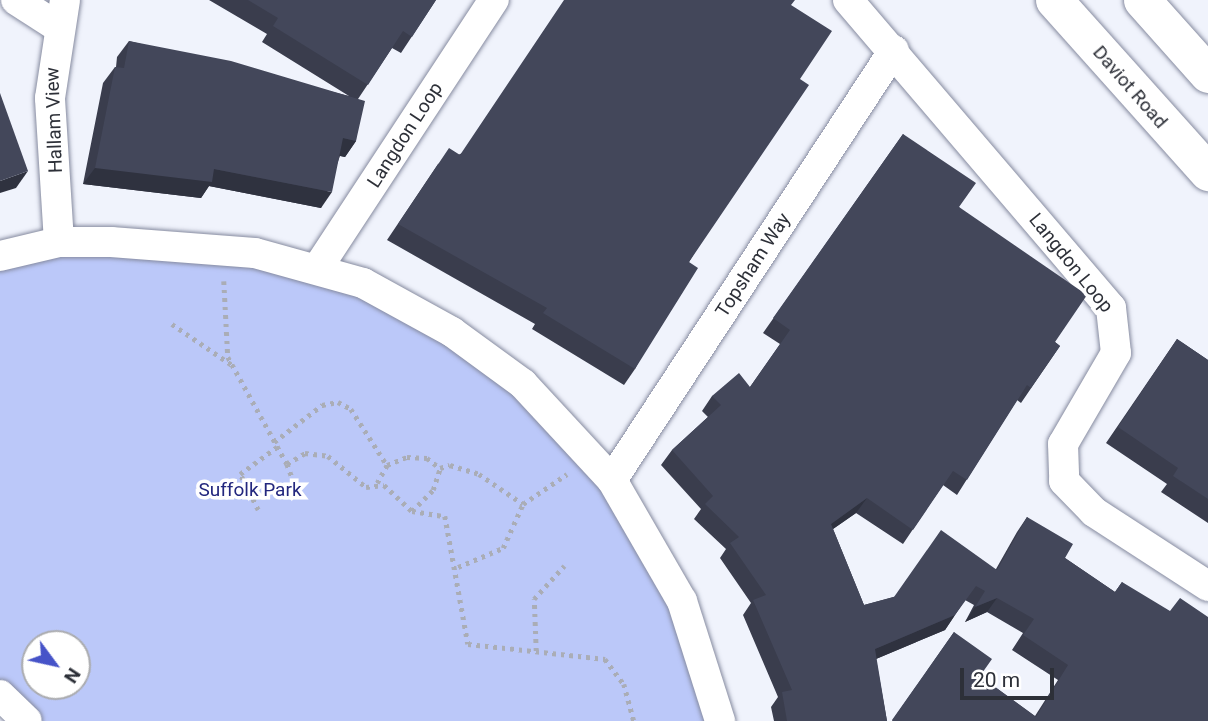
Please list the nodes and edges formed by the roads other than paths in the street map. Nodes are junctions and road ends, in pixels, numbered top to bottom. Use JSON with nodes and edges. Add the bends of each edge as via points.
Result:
{"nodes":[{"id":1,"x":16,"y":0,"type":"edge"},
{"id":2,"x":494,"y":0,"type":"edge"},
{"id":3,"x":848,"y":0,"type":"edge"},
{"id":4,"x":1055,"y":0,"type":"edge"},
{"id":5,"x":1142,"y":0,"type":"edge"},
{"id":6,"x":61,"y":14,"type":"edge"},
{"id":7,"x":894,"y":50,"type":"junction"},
{"id":8,"x":1208,"y":74,"type":"edge"},
{"id":9,"x":1208,"y":172,"type":"edge"},
{"id":10,"x":59,"y":242,"type":"junction"},
{"id":11,"x":0,"y":256,"type":"edge"},
{"id":12,"x":317,"y":269,"type":"junction"},
{"id":13,"x":612,"y":480,"type":"junction"},
{"id":14,"x":1208,"y":586,"type":"edge"},
{"id":15,"x":0,"y":695,"type":"edge"},
{"id":16,"x":27,"y":721,"type":"edge"},
{"id":17,"x":720,"y":721,"type":"edge"}],
"edges":[{"from":1,"to":6,"type":"street"},
{"from":2,"to":12,"type":"street","name":"Langdon Loop"},
{"from":3,"to":7,"type":"street","name":"Langdon Loop"},
{"from":4,"to":9,"type":"street","name":"Daviot Road"},
{"from":5,"to":8,"type":"street"},
{"from":6,"to":10,"type":"street","name":"Hallam View","via":[[50,98]]},
{"from":7,"to":13,"type":"street","name":"Topsham Way"},
{"from":7,"to":14,"type":"street","name":"Langdon Loop","via":[[1111,307],[1116,353],[1063,444],[1064,481],[1094,512]]},
{"from":10,"to":11,"type":"street"},
{"from":10,"to":12,"type":"street","via":[[210,246]]},
{"from":12,"to":13,"type":"street","via":[[382,292],[481,351],[563,421]]},
{"from":13,"to":17,"type":"street","via":[[682,601]]},
{"from":15,"to":16,"type":"street"}]}
